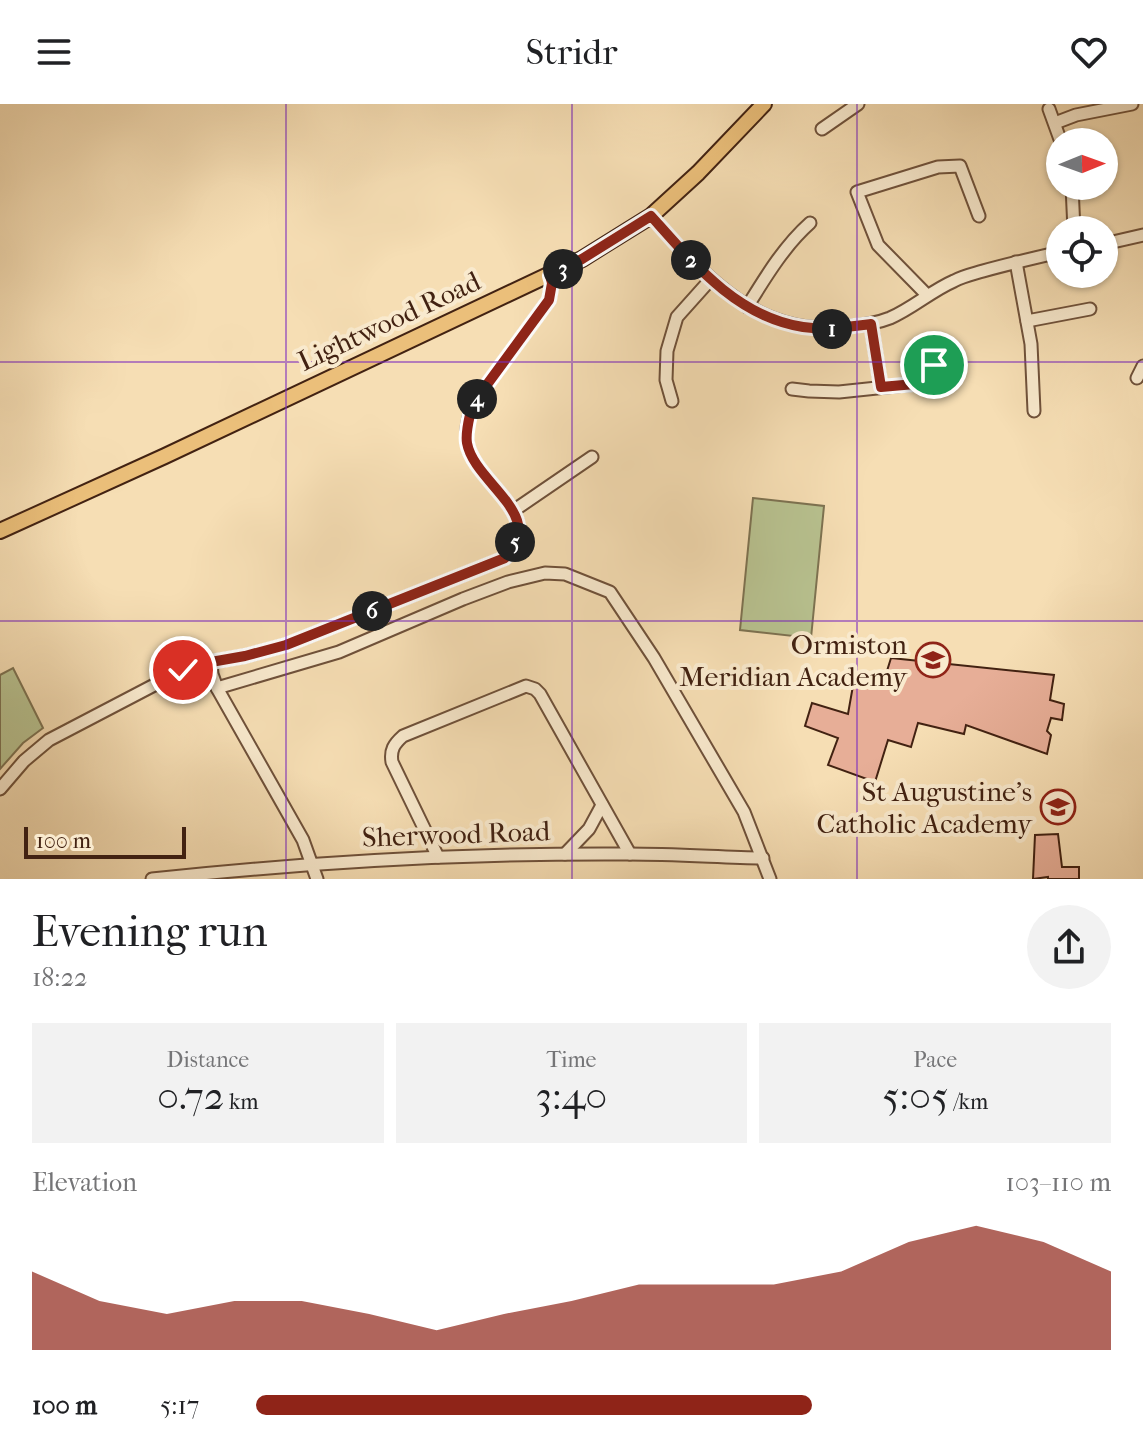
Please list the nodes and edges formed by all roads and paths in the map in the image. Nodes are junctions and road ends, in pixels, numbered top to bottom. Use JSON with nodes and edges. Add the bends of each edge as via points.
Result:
{"nodes":[{"id":1,"x":764,"y":104,"type":"edge"},
{"id":2,"x":858,"y":104,"type":"edge"},
{"id":3,"x":1132,"y":104,"type":"edge"},
{"id":4,"x":1049,"y":109,"type":"dead end"},
{"id":5,"x":1055,"y":123,"type":"junction"},
{"id":6,"x":1057,"y":128,"type":"edge"},
{"id":7,"x":822,"y":129,"type":"dead end"},
{"id":8,"x":651,"y":216,"type":"junction"},
{"id":9,"x":979,"y":216,"type":"dead end"},
{"id":10,"x":802,"y":226,"type":"dead end"},
{"id":11,"x":1143,"y":235,"type":"edge"},
{"id":12,"x":1118,"y":241,"type":"edge"},
{"id":13,"x":1046,"y":255,"type":"edge"},
{"id":14,"x":1016,"y":262,"type":"junction"},
{"id":15,"x":550,"y":276,"type":"junction"},
{"id":16,"x":711,"y":279,"type":"junction"},
{"id":17,"x":927,"y":295,"type":"junction"},
{"id":18,"x":747,"y":307,"type":"junction"},
{"id":19,"x":1090,"y":309,"type":"dead end"},
{"id":20,"x":1027,"y":321,"type":"junction"},
{"id":21,"x":871,"y":324,"type":"junction"},
{"id":22,"x":934,"y":365,"type":"dead end"},
{"id":23,"x":1143,"y":366,"type":"edge"},
{"id":24,"x":1137,"y":378,"type":"dead end"},
{"id":25,"x":881,"y":387,"type":"junction"},
{"id":26,"x":792,"y":389,"type":"dead end"},
{"id":27,"x":672,"y":401,"type":"dead end"},
{"id":28,"x":1037,"y":405,"type":"dead end"},
{"id":29,"x":592,"y":457,"type":"dead end"},
{"id":30,"x":513,"y":511,"type":"junction"},
{"id":31,"x":0,"y":531,"type":"edge"},
{"id":32,"x":211,"y":662,"type":"junction"},
{"id":33,"x":217,"y":688,"type":"junction"},
{"id":34,"x":0,"y":789,"type":"edge"},
{"id":35,"x":602,"y":805,"type":"junction"},
{"id":36,"x":565,"y":854,"type":"junction"},
{"id":37,"x":630,"y":854,"type":"junction"},
{"id":38,"x":438,"y":857,"type":"junction"},
{"id":39,"x":763,"y":858,"type":"junction"},
{"id":40,"x":312,"y":865,"type":"junction"},
{"id":41,"x":152,"y":879,"type":"edge"},
{"id":42,"x":317,"y":879,"type":"edge"},
{"id":43,"x":770,"y":879,"type":"edge"}],
"edges":[{"from":1,"to":8,"type":"main road","name":"Lightwood Road"},
{"from":2,"to":7,"type":"street"},
{"from":3,"to":5,"type":"street"},
{"from":4,"to":5,"type":"street"},
{"from":5,"to":6,"type":"street"},
{"from":8,"to":15,"type":"main road","name":"Lightwood Road"},
{"from":8,"to":16,"type":"street"},
{"from":9,"to":17,"type":"street","via":[[960,166],[938,167],[857,192],[878,245]]},
{"from":10,"to":18,"type":"street"},
{"from":11,"to":12,"type":"street"},
{"from":13,"to":14,"type":"street"},
{"from":14,"to":17,"type":"street","via":[[957,279]]},
{"from":14,"to":20,"type":"street"},
{"from":15,"to":30,"type":"street","via":[[549,300],[472,405],[468,425],[473,458]]},
{"from":15,"to":31,"type":"main road","name":"Lightwood Road"},
{"from":16,"to":18,"type":"street"},
{"from":16,"to":27,"type":"street","via":[[677,317],[666,365]]},
{"from":17,"to":21,"type":"street"},
{"from":18,"to":21,"type":"street","via":[[805,327]]},
{"from":19,"to":20,"type":"street"},
{"from":20,"to":28,"type":"street"},
{"from":21,"to":25,"type":"street"},
{"from":22,"to":25,"type":"street","via":[[915,384]]},
{"from":23,"to":24,"type":"street"},
{"from":25,"to":26,"type":"street","via":[[839,392]]},
{"from":29,"to":30,"type":"street"},
{"from":30,"to":32,"type":"street","via":[[520,532],[505,558],[286,645]]},
{"from":32,"to":33,"type":"street"},
{"from":32,"to":34,"type":"street","via":[[155,683],[62,732],[24,761]]},
{"from":33,"to":39,"type":"street","via":[[339,652],[508,582],[565,574],[610,592],[717,765]]},
{"from":33,"to":40,"type":"street"},
{"from":35,"to":36,"type":"street","via":[[589,829]]},
{"from":35,"to":37,"type":"street"},
{"from":35,"to":38,"type":"street","via":[[540,694],[526,686],[395,743],[392,762]]},
{"from":36,"to":37,"type":"street","name":"Sherwood Road"},
{"from":36,"to":38,"type":"street","name":"Sherwood Road"},
{"from":37,"to":39,"type":"street","name":"Sherwood Road"},
{"from":38,"to":40,"type":"street","name":"Sherwood Road"},
{"from":39,"to":43,"type":"street"},
{"from":40,"to":41,"type":"street","name":"Sherwood Road"},
{"from":40,"to":42,"type":"street"}]}
